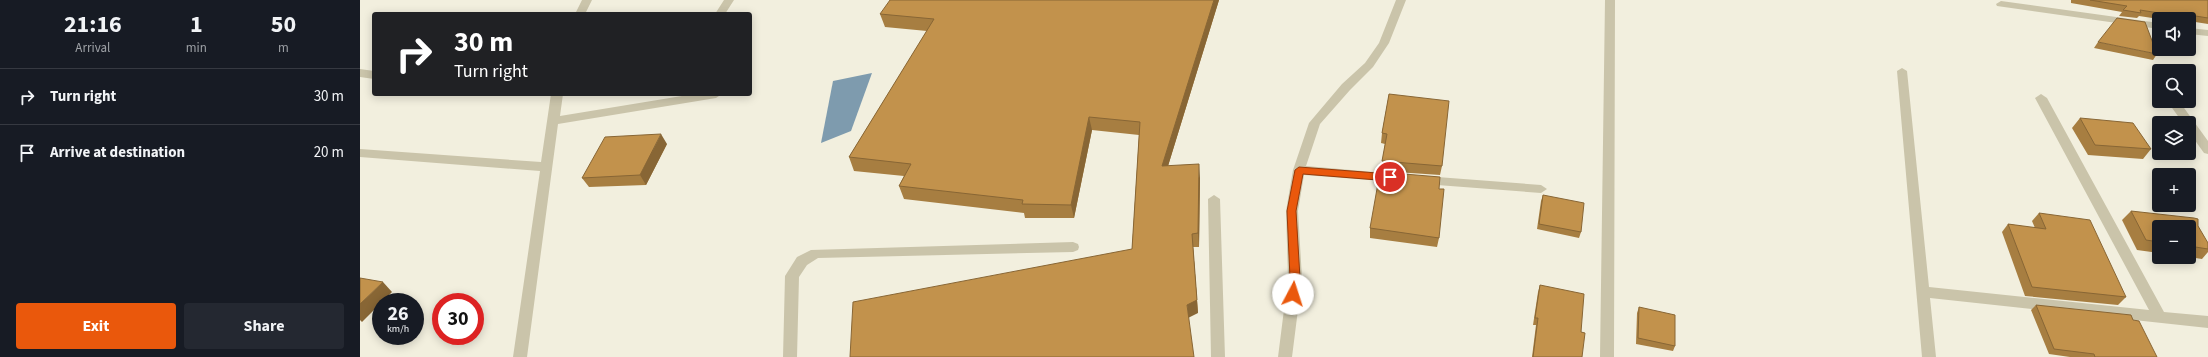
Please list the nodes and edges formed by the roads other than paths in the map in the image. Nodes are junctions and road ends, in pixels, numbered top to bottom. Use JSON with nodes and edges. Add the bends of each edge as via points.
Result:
{"nodes":[{"id":1,"x":587,"y":0,"type":"edge"},
{"id":2,"x":729,"y":0,"type":"edge"},
{"id":3,"x":1401,"y":0,"type":"edge"},
{"id":4,"x":1610,"y":0,"type":"edge"},
{"id":5,"x":2001,"y":4,"type":"dead end"},
{"id":6,"x":581,"y":12,"type":"edge"},
{"id":7,"x":721,"y":12,"type":"edge"},
{"id":8,"x":2152,"y":25,"type":"edge"},
{"id":9,"x":2196,"y":32,"type":"edge"},
{"id":10,"x":2208,"y":33,"type":"edge"},
{"id":11,"x":1902,"y":71,"type":"dead end"},
{"id":12,"x":360,"y":73,"type":"edge"},
{"id":13,"x":372,"y":75,"type":"edge"},
{"id":14,"x":557,"y":96,"type":"edge"},
{"id":15,"x":704,"y":96,"type":"edge"},
{"id":16,"x":2041,"y":98,"type":"dead end"},
{"id":17,"x":553,"y":121,"type":"junction"},
{"id":18,"x":2196,"y":133,"type":"edge"},
{"id":19,"x":2208,"y":150,"type":"edge"},
{"id":20,"x":360,"y":153,"type":"edge"},
{"id":21,"x":546,"y":168,"type":"junction"},
{"id":22,"x":1299,"y":170,"type":"junction"},
{"id":23,"x":1541,"y":189,"type":"dead end"},
{"id":24,"x":1214,"y":199,"type":"dead end"},
{"id":25,"x":1073,"y":247,"type":"dead end"},
{"id":26,"x":1923,"y":292,"type":"junction"},
{"id":27,"x":2159,"y":316,"type":"junction"},
{"id":28,"x":2208,"y":322,"type":"edge"},
{"id":29,"x":520,"y":357,"type":"edge"},
{"id":30,"x":790,"y":357,"type":"edge"},
{"id":31,"x":1218,"y":357,"type":"edge"},
{"id":32,"x":1285,"y":357,"type":"edge"},
{"id":33,"x":1607,"y":357,"type":"edge"},
{"id":34,"x":1929,"y":357,"type":"edge"}],
"edges":[{"from":1,"to":6,"type":"street"},
{"from":2,"to":7,"type":"street"},
{"from":3,"to":22,"type":"street","via":[[1384,43],[1369,65],[1315,123]]},
{"from":4,"to":33,"type":"street"},
{"from":5,"to":8,"type":"street"},
{"from":9,"to":10,"type":"street"},
{"from":11,"to":26,"type":"street"},
{"from":12,"to":13,"type":"street"},
{"from":14,"to":17,"type":"street"},
{"from":15,"to":17,"type":"street"},
{"from":16,"to":27,"type":"street"},
{"from":17,"to":21,"type":"street"},
{"from":18,"to":19,"type":"street"},
{"from":20,"to":21,"type":"street"},
{"from":21,"to":29,"type":"street"},
{"from":22,"to":23,"type":"street"},
{"from":22,"to":32,"type":"street","via":[[1292,211],[1295,278]]},
{"from":24,"to":31,"type":"street"},
{"from":25,"to":30,"type":"street","via":[[816,252],[802,261],[792,276]]},
{"from":26,"to":27,"type":"street"},
{"from":26,"to":34,"type":"street"},
{"from":27,"to":28,"type":"street"}]}
